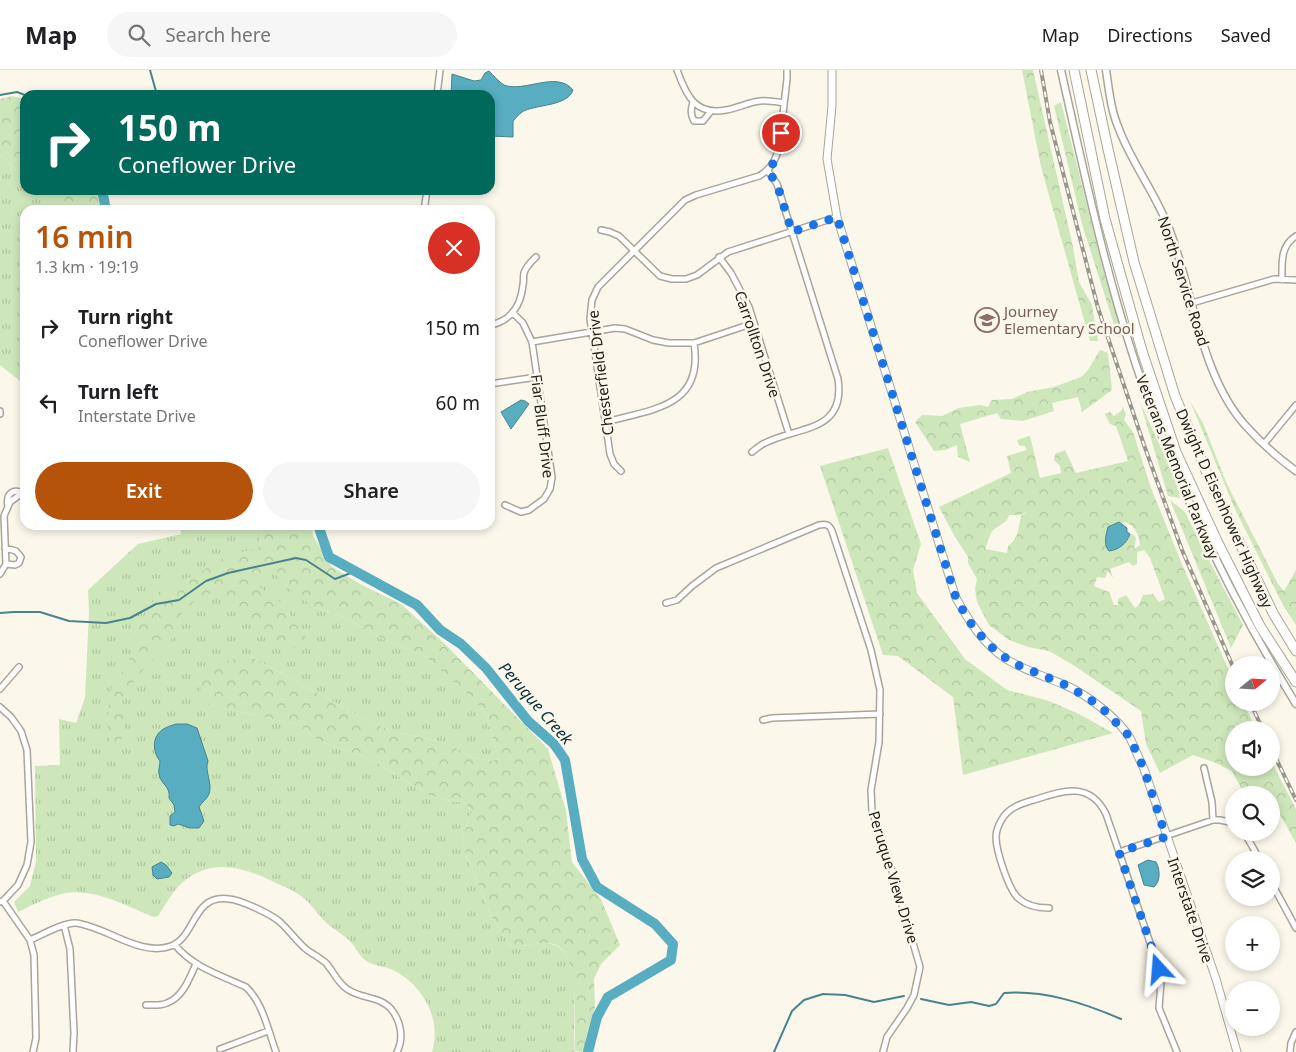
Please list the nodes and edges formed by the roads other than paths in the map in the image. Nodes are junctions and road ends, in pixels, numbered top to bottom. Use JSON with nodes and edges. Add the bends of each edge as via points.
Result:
{"nodes":[{"id":1,"x":440,"y":70,"type":"edge"},
{"id":2,"x":677,"y":70,"type":"edge"},
{"id":3,"x":787,"y":70,"type":"edge"},
{"id":4,"x":832,"y":70,"type":"edge"},
{"id":5,"x":1061,"y":70,"type":"edge"},
{"id":6,"x":1074,"y":70,"type":"edge"},
{"id":7,"x":1091,"y":70,"type":"edge"},
{"id":8,"x":1106,"y":70,"type":"edge"},
{"id":9,"x":438,"y":90,"type":"edge"},
{"id":10,"x":693,"y":102,"type":"junction"},
{"id":11,"x":784,"y":103,"type":"junction"},
{"id":12,"x":711,"y":111,"type":"junction"},
{"id":13,"x":768,"y":171,"type":"junction"},
{"id":14,"x":427,"y":195,"type":"edge"},
{"id":15,"x":426,"y":204,"type":"dead end"},
{"id":16,"x":837,"y":217,"type":"junction"},
{"id":17,"x":601,"y":230,"type":"dead end"},
{"id":18,"x":792,"y":232,"type":"junction"},
{"id":19,"x":1296,"y":236,"type":"edge"},
{"id":20,"x":634,"y":251,"type":"junction"},
{"id":21,"x":536,"y":257,"type":"dead end"},
{"id":22,"x":719,"y":258,"type":"junction"},
{"id":23,"x":1282,"y":280,"type":"junction"},
{"id":24,"x":1296,"y":280,"type":"edge"},
{"id":25,"x":1192,"y":303,"type":"junction"},
{"id":26,"x":513,"y":313,"type":"junction"},
{"id":27,"x":495,"y":323,"type":"edge"},
{"id":28,"x":754,"y":323,"type":"junction"},
{"id":29,"x":592,"y":332,"type":"junction"},
{"id":30,"x":532,"y":342,"type":"junction"},
{"id":31,"x":694,"y":343,"type":"junction"},
{"id":32,"x":537,"y":377,"type":"junction"},
{"id":33,"x":495,"y":383,"type":"edge"},
{"id":34,"x":1296,"y":405,"type":"edge"},
{"id":35,"x":606,"y":422,"type":"junction"},
{"id":36,"x":789,"y":434,"type":"junction"},
{"id":37,"x":1264,"y":444,"type":"junction"},
{"id":38,"x":752,"y":452,"type":"dead end"},
{"id":39,"x":621,"y":471,"type":"dead end"},
{"id":40,"x":1296,"y":471,"type":"edge"},
{"id":41,"x":20,"y":494,"type":"edge"},
{"id":42,"x":505,"y":505,"type":"dead end"},
{"id":43,"x":5,"y":548,"type":"junction"},
{"id":44,"x":6,"y":564,"type":"junction"},
{"id":45,"x":0,"y":574,"type":"edge"},
{"id":46,"x":666,"y":603,"type":"dead end"},
{"id":47,"x":1296,"y":651,"type":"edge"},
{"id":48,"x":19,"y":667,"type":"dead end"},
{"id":49,"x":1296,"y":682,"type":"edge"},
{"id":50,"x":0,"y":689,"type":"edge"},
{"id":51,"x":1296,"y":704,"type":"edge"},
{"id":52,"x":0,"y":707,"type":"edge"},
{"id":53,"x":880,"y":714,"type":"junction"},
{"id":54,"x":764,"y":720,"type":"dead end"},
{"id":55,"x":1204,"y":768,"type":"dead end"},
{"id":56,"x":1213,"y":820,"type":"junction"},
{"id":57,"x":1225,"y":821,"type":"edge"},
{"id":58,"x":1166,"y":837,"type":"junction"},
{"id":59,"x":1119,"y":852,"type":"junction"},
{"id":60,"x":1280,"y":899,"type":"edge"},
{"id":61,"x":2,"y":902,"type":"edge"},
{"id":62,"x":1049,"y":908,"type":"dead end"},
{"id":63,"x":64,"y":925,"type":"junction"},
{"id":64,"x":1296,"y":928,"type":"edge"},
{"id":65,"x":30,"y":940,"type":"junction"},
{"id":66,"x":175,"y":945,"type":"junction"},
{"id":67,"x":196,"y":964,"type":"junction"},
{"id":68,"x":146,"y":1005,"type":"dead end"},
{"id":69,"x":268,"y":1031,"type":"junction"},
{"id":70,"x":1296,"y":1032,"type":"edge"},
{"id":71,"x":220,"y":1049,"type":"dead end"},
{"id":72,"x":34,"y":1052,"type":"edge"},
{"id":73,"x":73,"y":1052,"type":"edge"},
{"id":74,"x":276,"y":1052,"type":"edge"},
{"id":75,"x":397,"y":1052,"type":"edge"},
{"id":76,"x":883,"y":1052,"type":"edge"},
{"id":77,"x":1176,"y":1052,"type":"edge"},
{"id":78,"x":1237,"y":1052,"type":"edge"},
{"id":79,"x":1290,"y":1052,"type":"edge"}],
"edges":[{"from":1,"to":9,"type":"street"},
{"from":2,"to":10,"type":"street"},
{"from":3,"to":11,"type":"street"},
{"from":4,"to":16,"type":"main road","name":"Interstate Drive","via":[[827,159]]},
{"from":5,"to":51,"type":"street","name":"Veterans Memorial Parkway","via":[[1110,274],[1154,417],[1219,568]]},
{"from":6,"to":49,"type":"highway","name":"Dwight D Eisenhower Highway","via":[[1105,219],[1142,351],[1176,452],[1260,626]]},
{"from":7,"to":47,"type":"highway","name":"Dwight D Eisenhower Highway","via":[[1134,262],[1175,396],[1211,483],[1273,613]]},
{"from":8,"to":25,"type":"street","name":"North Service Road","via":[[1118,129],[1158,201],[1171,232]]},
{"from":10,"to":12,"type":"street"},
{"from":10,"to":12,"type":"street","via":[[694,121],[703,121]]},
{"from":11,"to":12,"type":"street","via":[[760,101],[725,111]]},
{"from":11,"to":13,"type":"street","via":[[779,148]]},
{"from":13,"to":18,"type":"street","via":[[777,184]]},
{"from":13,"to":20,"type":"street","name":"Chesterfield Drive","via":[[685,200]]},
{"from":14,"to":15,"type":"street"},
{"from":16,"to":18,"type":"street"},
{"from":16,"to":58,"type":"main road","name":"Interstate Drive","via":[[956,598],[973,627],[1000,654],[1085,696],[1129,736],[1144,769]]},
{"from":17,"to":20,"type":"street","via":[[619,236]]},
{"from":18,"to":22,"type":"street","via":[[728,252]]},
{"from":18,"to":36,"type":"street","via":[[840,390],[837,403],[822,424]]},
{"from":19,"to":23,"type":"street","via":[[1286,245],[1282,255]]},
{"from":20,"to":22,"type":"street","via":[[660,276],[672,279],[697,275]]},
{"from":20,"to":29,"type":"street","name":"Chesterfield Drive","via":[[598,286],[592,300]]},
{"from":21,"to":26,"type":"street","via":[[524,272],[522,296]]},
{"from":22,"to":28,"type":"street","name":"Carrollton Drive","via":[[741,289]]},
{"from":23,"to":24,"type":"street"},
{"from":23,"to":25,"type":"street","via":[[1252,284]]},
{"from":25,"to":37,"type":"street","name":"North Service Road","via":[[1215,375],[1228,401],[1244,425]]},
{"from":26,"to":27,"type":"street"},
{"from":26,"to":30,"type":"street","name":"Fiar Bluff Drive","via":[[523,323]]},
{"from":28,"to":31,"type":"street"},
{"from":28,"to":36,"type":"street","name":"Carrollton Drive"},
{"from":29,"to":30,"type":"street"},
{"from":29,"to":31,"type":"street","via":[[625,329],[653,340]]},
{"from":29,"to":35,"type":"street","name":"Chesterfield Drive"},
{"from":30,"to":32,"type":"street","name":"Fiar Bluff Drive"},
{"from":31,"to":35,"type":"street","via":[[694,372],[682,394],[662,407]]},
{"from":32,"to":33,"type":"street"},
{"from":32,"to":42,"type":"street","name":"Fiar Bluff Drive","via":[[552,477],[550,489],[544,499],[529,510],[521,512]]},
{"from":34,"to":37,"type":"street"},
{"from":35,"to":39,"type":"street","name":"Chesterfield Drive","via":[[610,454]]},
{"from":36,"to":38,"type":"street","via":[[765,442]]},
{"from":37,"to":40,"type":"street","name":"North Service Road"},
{"from":41,"to":43,"type":"street","via":[[10,502],[4,516]]},
{"from":43,"to":44,"type":"street"},
{"from":43,"to":44,"type":"street","via":[[16,551],[21,557],[15,565]]},
{"from":44,"to":45,"type":"street"},
{"from":46,"to":53,"type":"street","name":"Peruque View Drive","via":[[677,600],[716,568],[799,532],[826,524],[832,531],[872,650],[880,690]]},
{"from":48,"to":50,"type":"street"},
{"from":52,"to":61,"type":"street","via":[[21,731],[26,750],[32,842],[18,885]]},
{"from":53,"to":54,"type":"street"},
{"from":53,"to":76,"type":"street","name":"Peruque View Drive","via":[[871,790],[872,812],[920,966],[914,995],[887,1038]]},
{"from":55,"to":56,"type":"street"},
{"from":56,"to":57,"type":"street"},
{"from":56,"to":58,"type":"street"},
{"from":58,"to":59,"type":"street"},
{"from":58,"to":78,"type":"main road","name":"Interstate Drive","via":[[1216,980]]},
{"from":59,"to":62,"type":"street","via":[[1103,808],[1084,792],[1066,790],[1010,809],[996,836],[1010,886],[1022,901]]},
{"from":59,"to":77,"type":"street","via":[[1159,969],[1162,982],[1159,1008]]},
{"from":60,"to":64,"type":"street"},
{"from":61,"to":65,"type":"street"},
{"from":63,"to":65,"type":"street"},
{"from":63,"to":66,"type":"street","via":[[90,926],[147,948]]},
{"from":63,"to":73,"type":"street","via":[[70,949]]},
{"from":65,"to":72,"type":"street","via":[[34,956]]},
{"from":66,"to":67,"type":"street"},
{"from":66,"to":75,"type":"street","via":[[206,904],[227,898],[239,901],[278,920],[306,949],[325,962],[347,989],[388,1005],[399,1024],[401,1039]]},
{"from":67,"to":68,"type":"street","via":[[176,998],[166,1004]]},
{"from":67,"to":69,"type":"street","via":[[246,987],[258,1002]]},
{"from":69,"to":71,"type":"street"},
{"from":69,"to":74,"type":"street"},
{"from":70,"to":79,"type":"street"}]}
